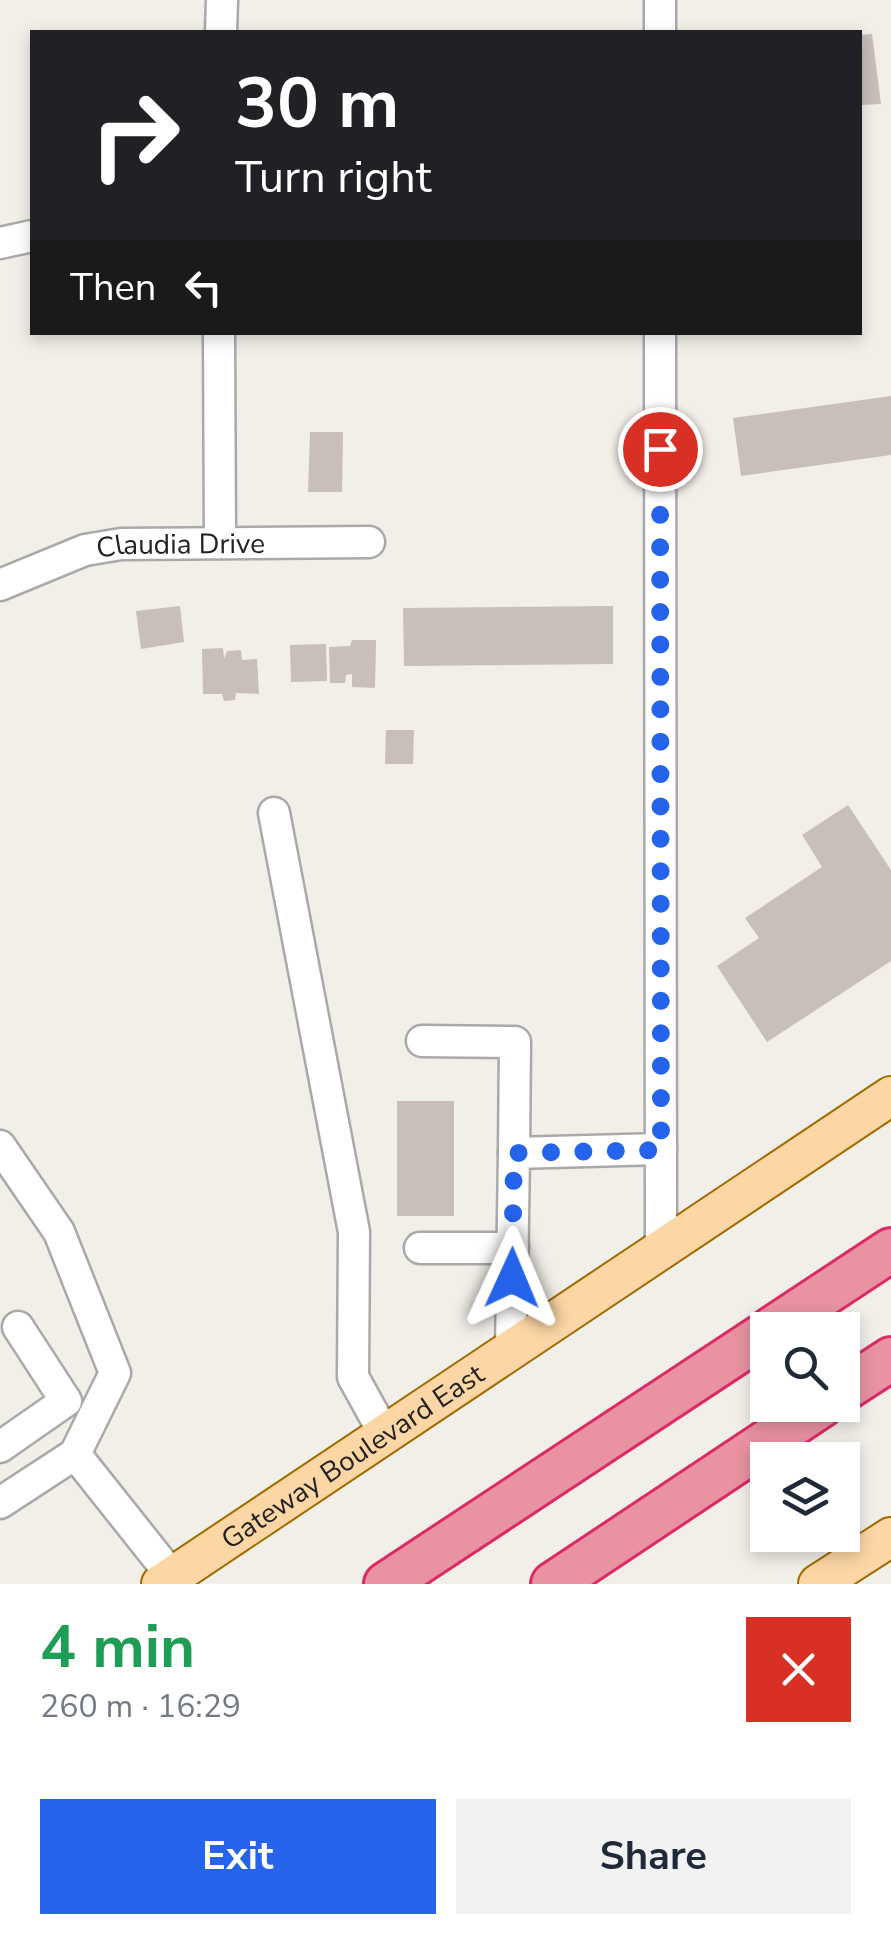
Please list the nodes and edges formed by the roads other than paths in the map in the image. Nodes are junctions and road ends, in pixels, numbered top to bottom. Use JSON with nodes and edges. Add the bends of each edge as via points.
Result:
{"nodes":[{"id":1,"x":222,"y":0,"type":"edge"},
{"id":2,"x":660,"y":0,"type":"edge"},
{"id":3,"x":221,"y":30,"type":"edge"},
{"id":4,"x":660,"y":30,"type":"edge"},
{"id":5,"x":30,"y":236,"type":"edge"},
{"id":6,"x":0,"y":243,"type":"edge"},
{"id":7,"x":219,"y":335,"type":"edge"},
{"id":8,"x":660,"y":335,"type":"edge"},
{"id":9,"x":220,"y":542,"type":"junction"},
{"id":10,"x":369,"y":542,"type":"dead end"},
{"id":11,"x":0,"y":585,"type":"edge"},
{"id":12,"x":274,"y":812,"type":"dead end"},
{"id":13,"x":422,"y":1042,"type":"dead end"},
{"id":14,"x":891,"y":1096,"type":"edge"},
{"id":15,"x":0,"y":1146,"type":"edge"},
{"id":16,"x":661,"y":1150,"type":"junction"},
{"id":17,"x":514,"y":1153,"type":"junction"},
{"id":18,"x":420,"y":1248,"type":"dead end"},
{"id":19,"x":513,"y":1248,"type":"junction"},
{"id":20,"x":661,"y":1248,"type":"junction"},
{"id":21,"x":891,"y":1250,"type":"edge"},
{"id":22,"x":798,"y":1312,"type":"edge"},
{"id":23,"x":18,"y":1327,"type":"dead end"},
{"id":24,"x":750,"y":1344,"type":"edge"},
{"id":25,"x":511,"y":1350,"type":"junction"},
{"id":26,"x":891,"y":1359,"type":"edge"},
{"id":27,"x":860,"y":1379,"type":"edge"},
{"id":28,"x":796,"y":1422,"type":"edge"},
{"id":29,"x":384,"y":1434,"type":"junction"},
{"id":30,"x":0,"y":1447,"type":"edge"},
{"id":31,"x":75,"y":1454,"type":"junction"},
{"id":32,"x":0,"y":1503,"type":"edge"},
{"id":33,"x":891,"y":1537,"type":"edge"},
{"id":34,"x":167,"y":1580,"type":"edge"},
{"id":35,"x":386,"y":1584,"type":"edge"},
{"id":36,"x":553,"y":1584,"type":"edge"},
{"id":37,"x":818,"y":1584,"type":"edge"}],
"edges":[{"from":1,"to":3,"type":"street"},
{"from":2,"to":4,"type":"street"},
{"from":5,"to":6,"type":"street"},
{"from":7,"to":9,"type":"street"},
{"from":8,"to":16,"type":"street"},
{"from":9,"to":10,"type":"street","name":"Claudia Drive"},
{"from":9,"to":11,"type":"street","name":"Claudia Drive","via":[[85,550]]},
{"from":12,"to":29,"type":"street","via":[[354,1232],[353,1377]]},
{"from":13,"to":17,"type":"street","via":[[515,1042]]},
{"from":14,"to":20,"type":"main road","name":"Gateway Boulevard East"},
{"from":15,"to":31,"type":"street","via":[[59,1232],[115,1373]]},
{"from":16,"to":17,"type":"street"},
{"from":16,"to":20,"type":"street"},
{"from":17,"to":19,"type":"street"},
{"from":18,"to":19,"type":"street"},
{"from":19,"to":25,"type":"street"},
{"from":20,"to":25,"type":"main road","name":"Gateway Boulevard East"},
{"from":21,"to":22,"type":"highway"},
{"from":23,"to":30,"type":"street","via":[[66,1401]]},
{"from":24,"to":35,"type":"highway"},
{"from":25,"to":29,"type":"main road","name":"Gateway Boulevard East"},
{"from":26,"to":27,"type":"highway"},
{"from":28,"to":36,"type":"highway"},
{"from":29,"to":34,"type":"main road","name":"Gateway Boulevard East"},
{"from":31,"to":32,"type":"street"},
{"from":31,"to":34,"type":"street"},
{"from":33,"to":37,"type":"main road"}]}
